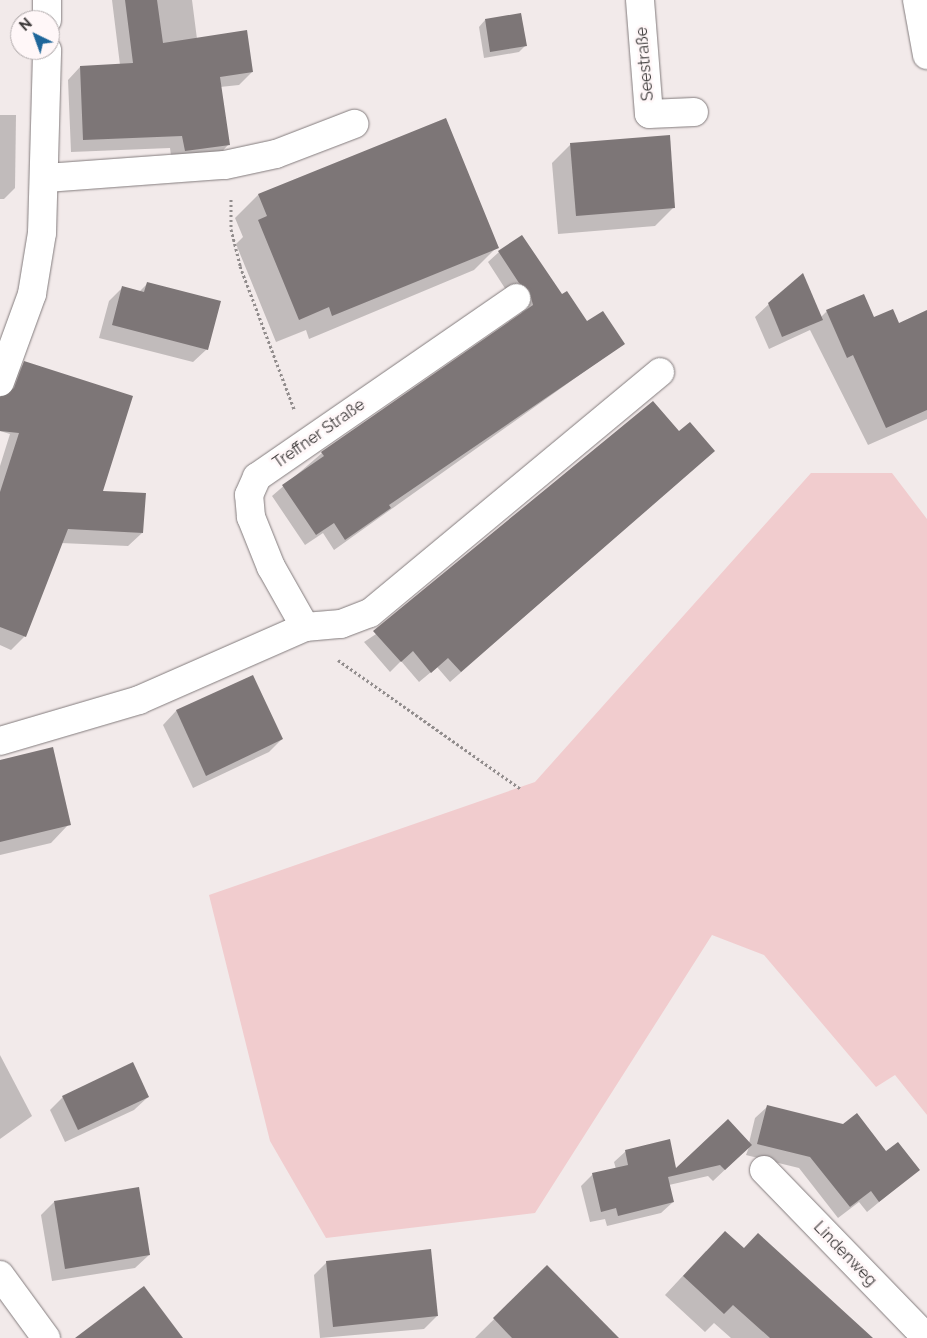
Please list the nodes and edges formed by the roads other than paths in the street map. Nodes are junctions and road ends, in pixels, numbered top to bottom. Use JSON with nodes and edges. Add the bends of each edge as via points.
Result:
{"nodes":[{"id":1,"x":640,"y":0,"type":"edge"},
{"id":2,"x":917,"y":0,"type":"edge"},
{"id":3,"x":927,"y":55,"type":"edge"},
{"id":4,"x":47,"y":60,"type":"edge"},
{"id":5,"x":694,"y":112,"type":"dead end"},
{"id":6,"x":354,"y":124,"type":"dead end"},
{"id":7,"x":46,"y":178,"type":"junction"},
{"id":8,"x":516,"y":298,"type":"dead end"},
{"id":9,"x":660,"y":372,"type":"dead end"},
{"id":10,"x":0,"y":382,"type":"edge"},
{"id":11,"x":305,"y":627,"type":"junction"},
{"id":12,"x":0,"y":741,"type":"edge"},
{"id":13,"x":764,"y":1170,"type":"dead end"},
{"id":14,"x":0,"y":1275,"type":"edge"},
{"id":15,"x":46,"y":1338,"type":"edge"},
{"id":16,"x":921,"y":1338,"type":"edge"}],
"edges":[{"from":1,"to":5,"type":"street","name":"Seestraße","via":[[649,114]]},
{"from":2,"to":3,"type":"street"},
{"from":4,"to":7,"type":"street"},
{"from":6,"to":7,"type":"street","via":[[276,154],[225,164]]},
{"from":7,"to":10,"type":"street","via":[[32,294]]},
{"from":8,"to":11,"type":"street","name":"Treffner Straße","via":[[257,477],[249,495],[251,517],[271,567]]},
{"from":9,"to":11,"type":"street","via":[[370,613],[341,624]]},
{"from":11,"to":12,"type":"street","via":[[139,700]]},
{"from":13,"to":16,"type":"street","name":"Lindenweg","via":[[924,1335]]},
{"from":14,"to":15,"type":"street"}]}
